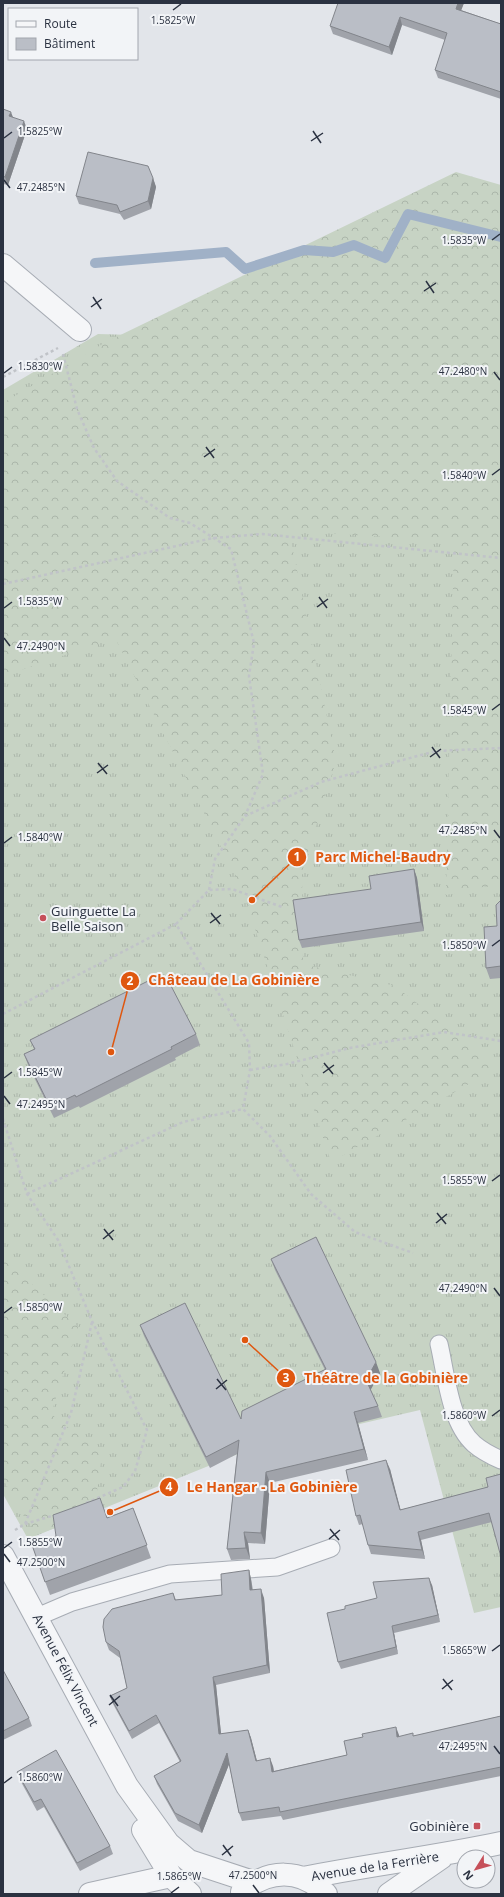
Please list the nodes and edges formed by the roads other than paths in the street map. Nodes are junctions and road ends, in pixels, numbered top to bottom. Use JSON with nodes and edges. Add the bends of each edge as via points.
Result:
{"nodes":[{"id":1,"x":3,"y":265,"type":"edge"},
{"id":2,"x":80,"y":330,"type":"dead end"},
{"id":3,"x":439,"y":1344,"type":"dead end"},
{"id":4,"x":501,"y":1460,"type":"edge"},
{"id":5,"x":331,"y":1548,"type":"dead end"},
{"id":6,"x":3,"y":1556,"type":"edge"},
{"id":7,"x":37,"y":1617,"type":"junction"},
{"id":8,"x":127,"y":1786,"type":"junction"},
{"id":9,"x":501,"y":1843,"type":"edge"},
{"id":10,"x":447,"y":1854,"type":"junction"},
{"id":11,"x":171,"y":1876,"type":"junction"},
{"id":12,"x":303,"y":1878,"type":"junction"},
{"id":13,"x":247,"y":1888,"type":"edge"},
{"id":14,"x":90,"y":1894,"type":"edge"},
{"id":15,"x":190,"y":1894,"type":"edge"},
{"id":16,"x":326,"y":1894,"type":"edge"},
{"id":17,"x":389,"y":1894,"type":"edge"}],
"edges":[{"from":1,"to":2,"type":"street"},
{"from":3,"to":4,"type":"lane","via":[[460,1425],[474,1444]]},
{"from":5,"to":7,"type":"lane","via":[[277,1567],[170,1574],[72,1602]]},
{"from":6,"to":7,"type":"street","name":"Avenue Félix Vincent"},
{"from":7,"to":8,"type":"street","name":"Avenue Félix Vincent"},
{"from":8,"to":11,"type":"street","name":"Avenue Félix Vincent","via":[[145,1834]]},
{"from":8,"to":13,"type":"street","name":"Avenue Félix Vincent","via":[[168,1843],[189,1861]]},
{"from":9,"to":10,"type":"street","name":"Avenue de la Ferrière"},
{"from":10,"to":12,"type":"street","name":"Avenue de la Ferrière","via":[[372,1864]]},
{"from":10,"to":17,"type":"street","name":"Avenue de la Ferrière"},
{"from":11,"to":14,"type":"street"},
{"from":11,"to":15,"type":"street","name":"Avenue Félix Vincent"},
{"from":12,"to":13,"type":"street","via":[[286,1874],[269,1876]]},
{"from":12,"to":16,"type":"street"}]}
